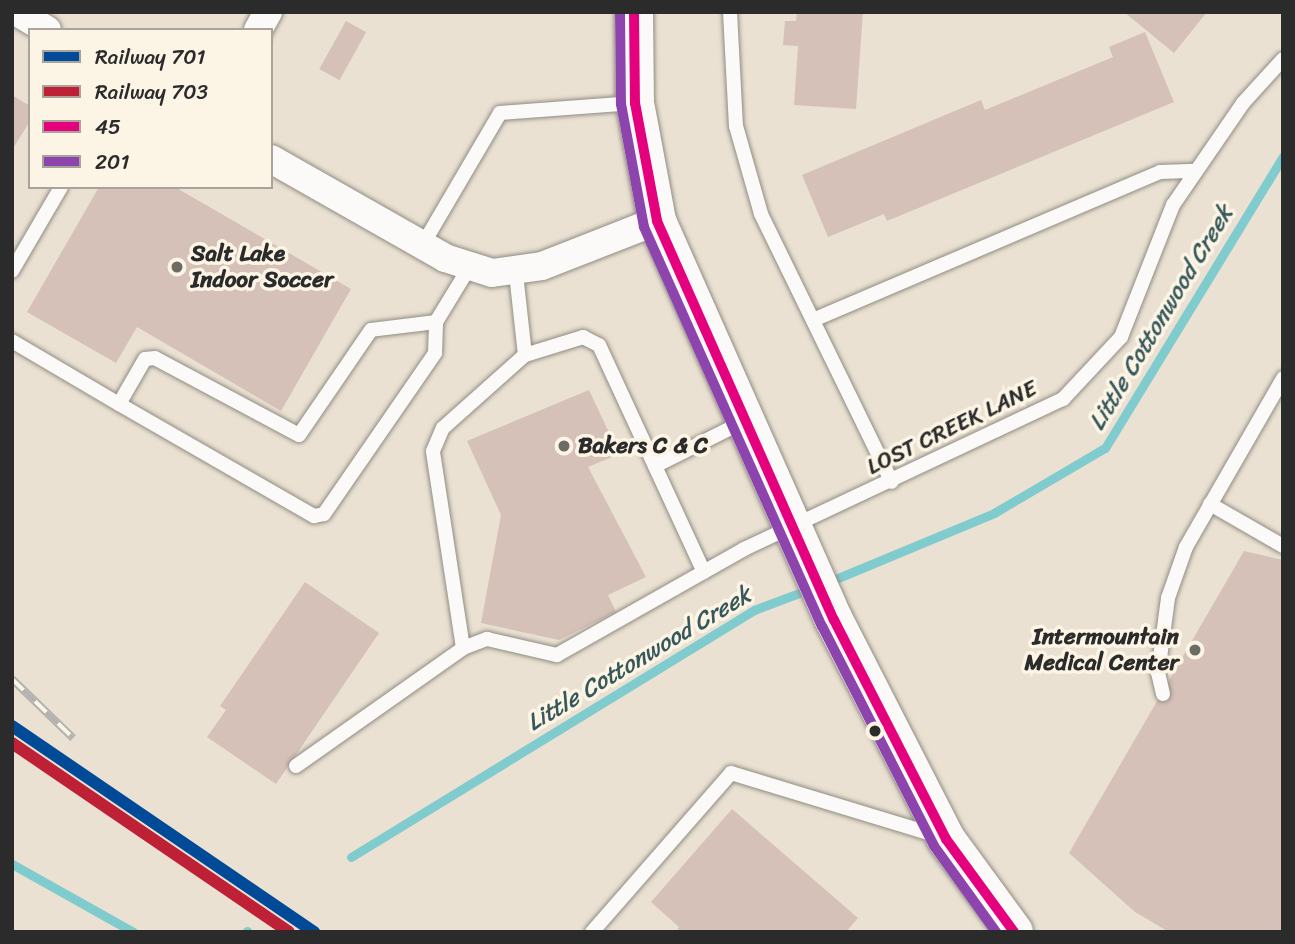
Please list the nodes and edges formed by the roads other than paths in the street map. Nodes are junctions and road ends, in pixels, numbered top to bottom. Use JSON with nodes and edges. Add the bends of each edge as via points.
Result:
{"nodes":[{"id":1,"x":17,"y":12,"type":"edge"},
{"id":2,"x":268,"y":12,"type":"edge"},
{"id":3,"x":634,"y":12,"type":"edge"},
{"id":4,"x":730,"y":12,"type":"edge"},
{"id":5,"x":44,"y":28,"type":"edge"},
{"id":6,"x":259,"y":28,"type":"edge"},
{"id":7,"x":1283,"y":59,"type":"edge"},
{"id":8,"x":635,"y":103,"type":"junction"},
{"id":9,"x":273,"y":160,"type":"edge"},
{"id":10,"x":1196,"y":171,"type":"junction"},
{"id":11,"x":60,"y":189,"type":"edge"},
{"id":12,"x":657,"y":221,"type":"junction"},
{"id":13,"x":422,"y":246,"type":"junction"},
{"id":14,"x":468,"y":268,"type":"junction"},
{"id":15,"x":12,"y":271,"type":"edge"},
{"id":16,"x":516,"y":273,"type":"junction"},
{"id":17,"x":813,"y":320,"type":"junction"},
{"id":18,"x":436,"y":322,"type":"junction"},
{"id":19,"x":12,"y":341,"type":"edge"},
{"id":20,"x":525,"y":355,"type":"junction"},
{"id":21,"x":1283,"y":378,"type":"edge"},
{"id":22,"x":119,"y":404,"type":"junction"},
{"id":23,"x":745,"y":421,"type":"junction"},
{"id":24,"x":655,"y":466,"type":"junction"},
{"id":25,"x":892,"y":482,"type":"junction"},
{"id":26,"x":1210,"y":505,"type":"junction"},
{"id":27,"x":799,"y":541,"type":"junction"},
{"id":28,"x":1283,"y":546,"type":"edge"},
{"id":29,"x":704,"y":572,"type":"junction"},
{"id":30,"x":463,"y":648,"type":"junction"},
{"id":31,"x":1163,"y":694,"type":"dead end"},
{"id":32,"x":296,"y":766,"type":"dead end"},
{"id":33,"x":946,"y":839,"type":"junction"},
{"id":34,"x":592,"y":932,"type":"edge"},
{"id":35,"x":1014,"y":932,"type":"edge"}],
"edges":[{"from":1,"to":5,"type":"street"},
{"from":2,"to":6,"type":"street"},
{"from":3,"to":8,"type":"street"},
{"from":4,"to":17,"type":"lane","via":[[730,75],[747,171]]},
{"from":7,"to":10,"type":"lane","name":"LOST CREEK LANE"},
{"from":8,"to":12,"type":"street"},
{"from":8,"to":13,"type":"lane","via":[[500,113]]},
{"from":9,"to":13,"type":"street"},
{"from":10,"to":17,"type":"lane","via":[[1160,172]]},
{"from":10,"to":25,"type":"lane","name":"LOST CREEK LANE","via":[[1165,222],[1133,314],[1098,367],[1042,413]]},
{"from":11,"to":15,"type":"lane"},
{"from":12,"to":16,"type":"street"},
{"from":12,"to":23,"type":"street"},
{"from":13,"to":14,"type":"street"},
{"from":14,"to":16,"type":"street"},
{"from":14,"to":18,"type":"lane"},
{"from":16,"to":20,"type":"lane"},
{"from":17,"to":25,"type":"lane"},
{"from":18,"to":22,"type":"lane","via":[[371,330],[299,435],[155,358],[145,359]]},
{"from":18,"to":22,"type":"lane","via":[[435,353],[332,508],[314,516]]},
{"from":19,"to":22,"type":"lane"},
{"from":20,"to":24,"type":"lane","via":[[583,337],[599,345]]},
{"from":20,"to":30,"type":"lane","via":[[443,428],[433,451]]},
{"from":21,"to":26,"type":"lane"},
{"from":23,"to":24,"type":"lane"},
{"from":23,"to":27,"type":"street"},
{"from":24,"to":29,"type":"lane"},
{"from":25,"to":27,"type":"lane","name":"LOST CREEK LANE"},
{"from":26,"to":28,"type":"lane"},
{"from":26,"to":31,"type":"lane","via":[[1185,547],[1168,598],[1157,673]]},
{"from":27,"to":29,"type":"lane","name":"LOST CREEK LANE"},
{"from":27,"to":33,"type":"street","via":[[834,620]]},
{"from":29,"to":30,"type":"lane","name":"LOST CREEK LANE","via":[[557,655],[487,639]]},
{"from":30,"to":32,"type":"lane"},
{"from":33,"to":34,"type":"lane","via":[[861,808],[731,773]]},
{"from":33,"to":35,"type":"street"}]}
